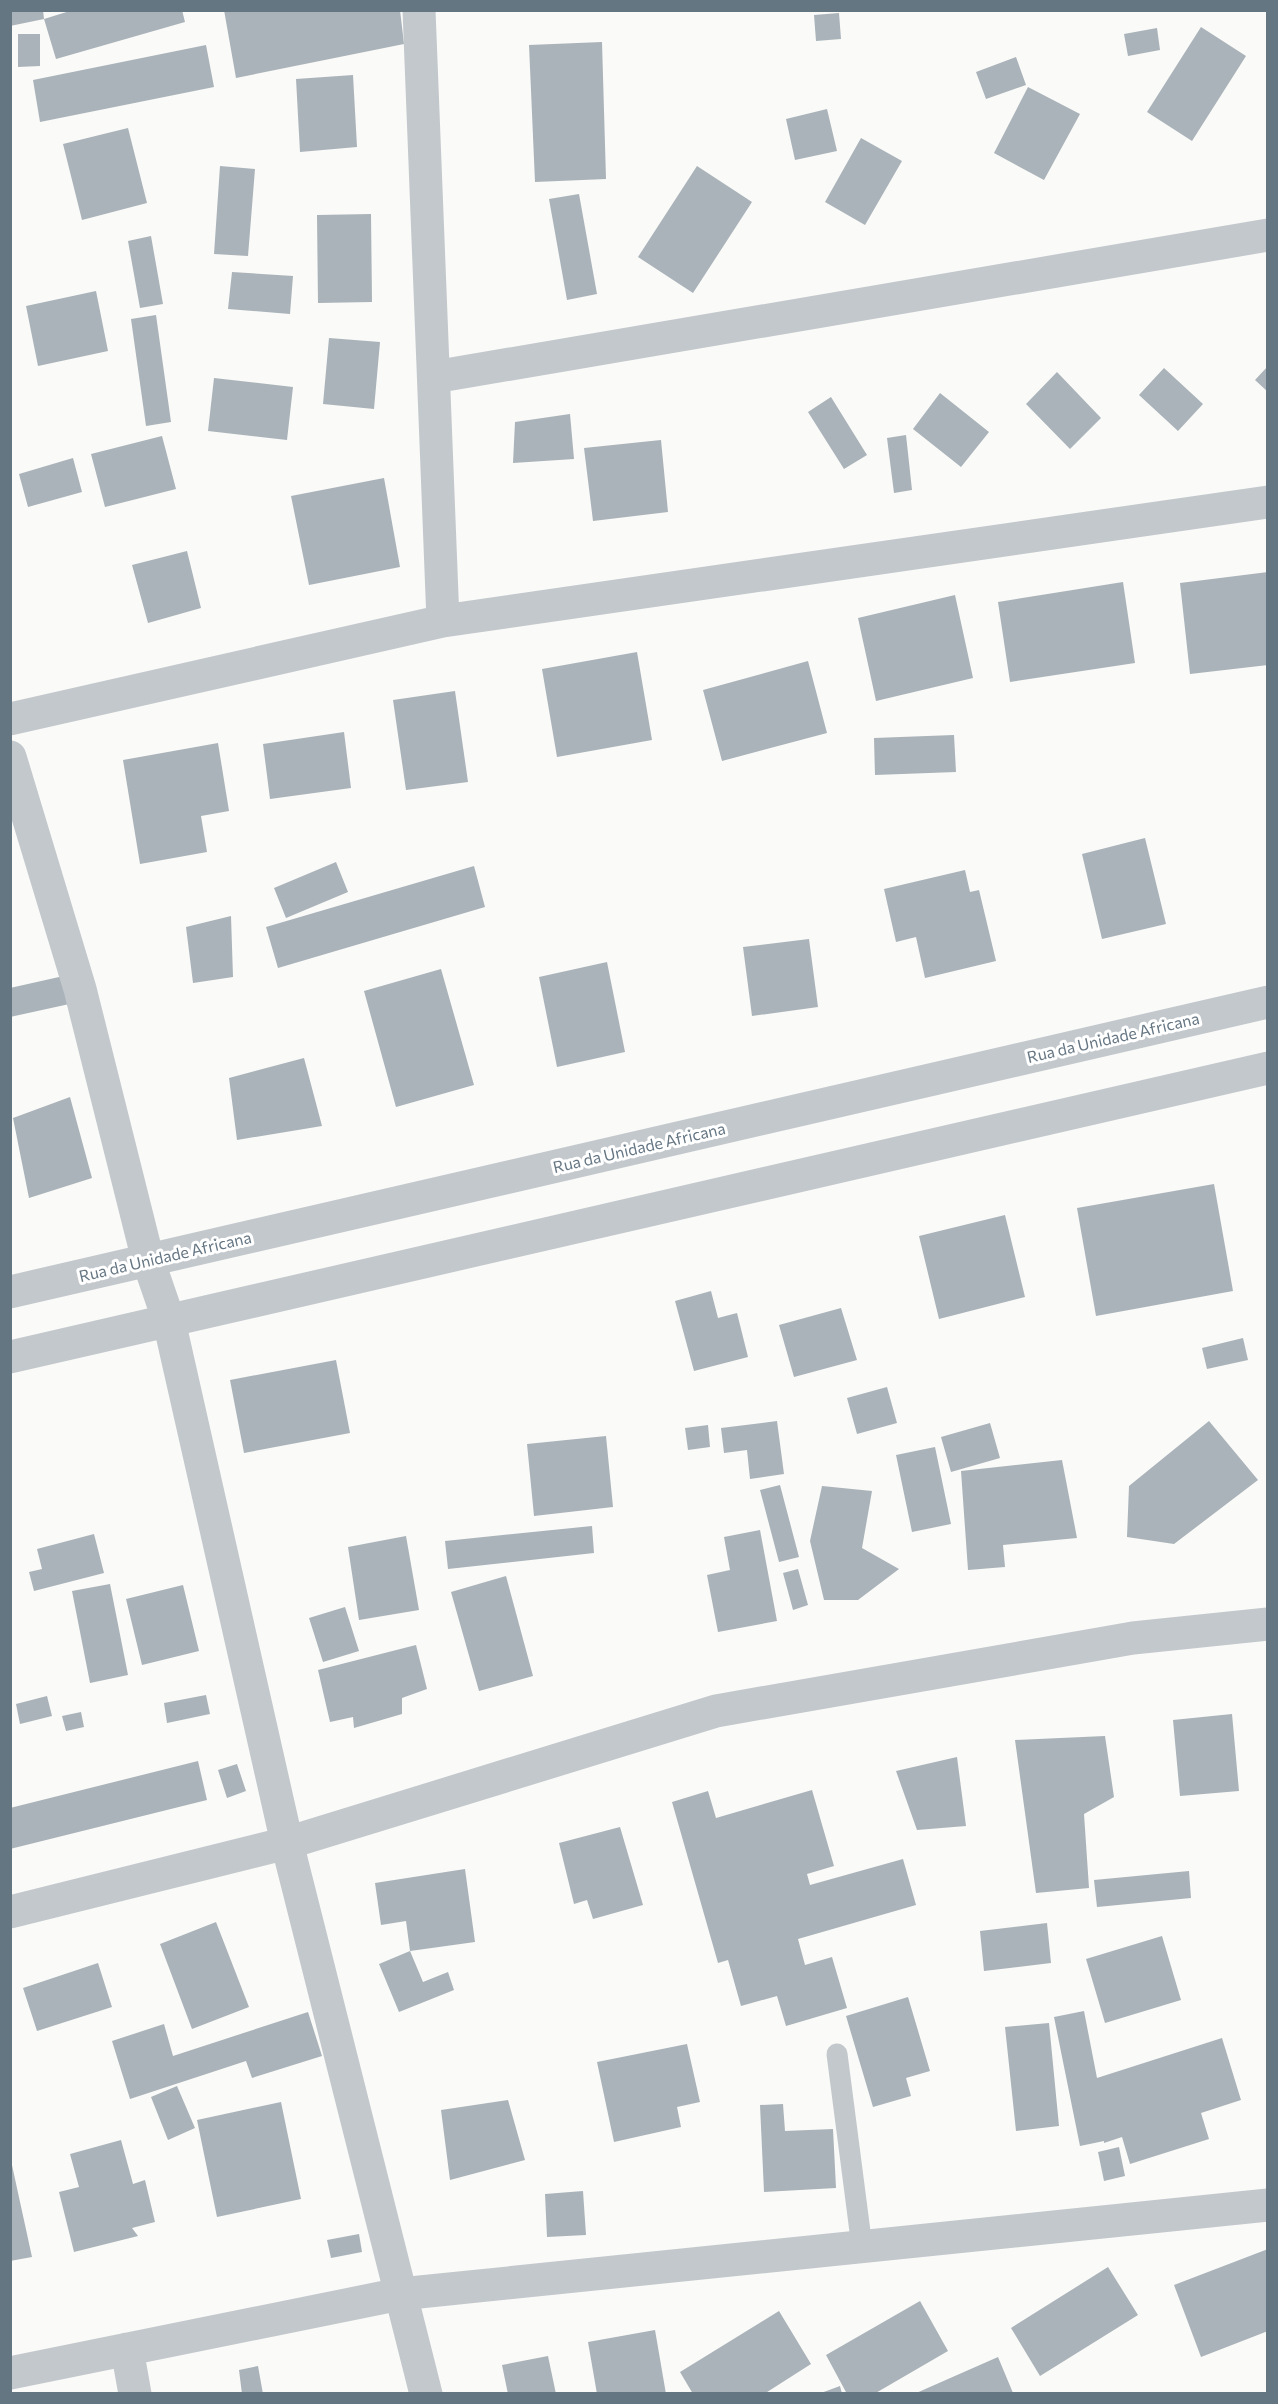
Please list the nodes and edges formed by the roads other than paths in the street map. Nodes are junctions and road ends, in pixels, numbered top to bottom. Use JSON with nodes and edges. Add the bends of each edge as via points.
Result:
{"nodes":[{"id":1,"x":419,"y":10,"type":"edge"},
{"id":2,"x":1268,"y":235,"type":"edge"},
{"id":3,"x":434,"y":376,"type":"junction"},
{"id":4,"x":1268,"y":502,"type":"edge"},
{"id":5,"x":442,"y":621,"type":"junction"},
{"id":6,"x":10,"y":719,"type":"edge"},
{"id":7,"x":10,"y":757,"type":"edge"},
{"id":8,"x":1268,"y":1002,"type":"edge"},
{"id":9,"x":1268,"y":1068,"type":"edge"},
{"id":10,"x":148,"y":1260,"type":"junction"},
{"id":11,"x":10,"y":1292,"type":"edge"},
{"id":12,"x":169,"y":1321,"type":"junction"},
{"id":13,"x":10,"y":1357,"type":"edge"},
{"id":14,"x":1268,"y":1624,"type":"edge"},
{"id":15,"x":287,"y":1843,"type":"junction"},
{"id":16,"x":10,"y":1912,"type":"edge"},
{"id":17,"x":837,"y":2054,"type":"dead end"},
{"id":18,"x":1268,"y":2205,"type":"edge"},
{"id":19,"x":862,"y":2247,"type":"junction"},
{"id":20,"x":400,"y":2294,"type":"junction"},
{"id":21,"x":127,"y":2349,"type":"junction"},
{"id":22,"x":10,"y":2373,"type":"edge"},
{"id":23,"x":135,"y":2394,"type":"edge"},
{"id":24,"x":426,"y":2394,"type":"edge"}],
"edges":[{"from":1,"to":3,"type":"street"},
{"from":2,"to":3,"type":"street"},
{"from":3,"to":5,"type":"street"},
{"from":4,"to":5,"type":"street"},
{"from":5,"to":6,"type":"street"},
{"from":7,"to":10,"type":"street","via":[[80,989]]},
{"from":8,"to":10,"type":"street","name":"Rua da Unidade Africana"},
{"from":9,"to":12,"type":"street"},
{"from":10,"to":11,"type":"street","name":"Rua da Unidade Africana"},
{"from":10,"to":12,"type":"street"},
{"from":12,"to":13,"type":"street"},
{"from":12,"to":15,"type":"street"},
{"from":14,"to":15,"type":"street","via":[[1133,1638],[716,1711]]},
{"from":15,"to":16,"type":"street"},
{"from":15,"to":20,"type":"street"},
{"from":17,"to":19,"type":"lane"},
{"from":18,"to":19,"type":"street"},
{"from":19,"to":20,"type":"street"},
{"from":20,"to":21,"type":"street"},
{"from":20,"to":24,"type":"street"},
{"from":21,"to":22,"type":"street"},
{"from":21,"to":23,"type":"street"}]}
